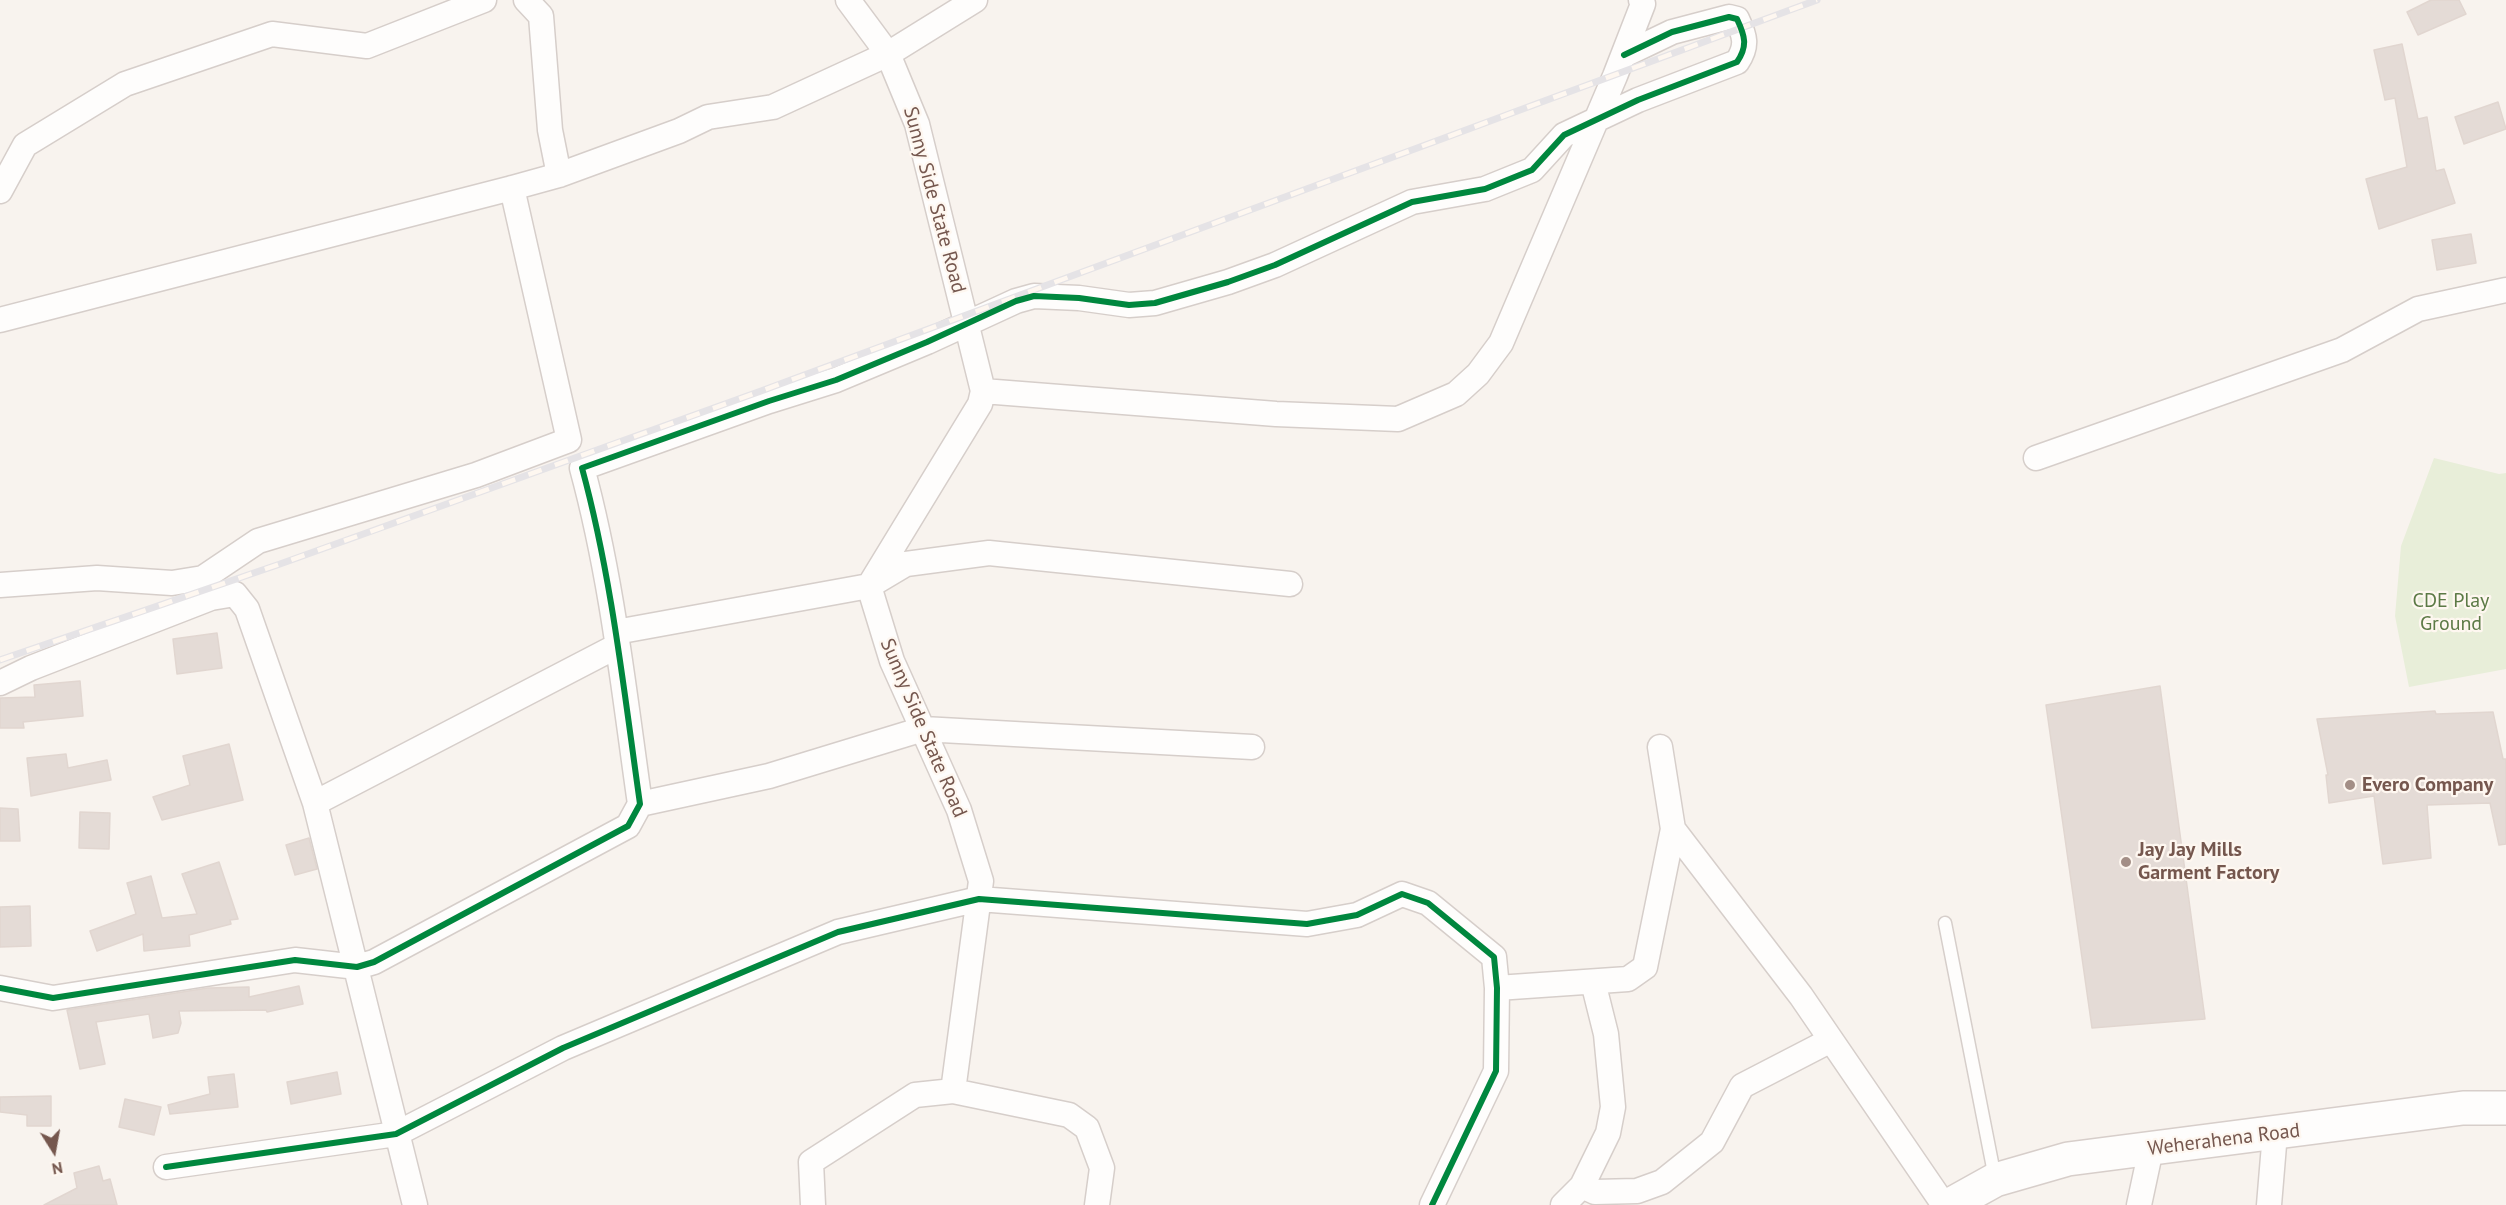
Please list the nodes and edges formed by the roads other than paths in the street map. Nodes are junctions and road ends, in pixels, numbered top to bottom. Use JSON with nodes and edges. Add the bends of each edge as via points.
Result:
{"nodes":[{"id":1,"x":484,"y":0,"type":"edge"},
{"id":2,"x":526,"y":0,"type":"edge"},
{"id":3,"x":848,"y":0,"type":"edge"},
{"id":4,"x":975,"y":0,"type":"edge"},
{"id":5,"x":1641,"y":0,"type":"edge"},
{"id":6,"x":888,"y":54,"type":"junction"},
{"id":7,"x":1624,"y":55,"type":"junction"},
{"id":8,"x":1597,"y":118,"type":"junction"},
{"id":9,"x":559,"y":175,"type":"junction"},
{"id":10,"x":512,"y":188,"type":"junction"},
{"id":11,"x":0,"y":190,"type":"edge"},
{"id":12,"x":2506,"y":290,"type":"edge"},
{"id":13,"x":0,"y":320,"type":"edge"},
{"id":14,"x":967,"y":323,"type":"junction"},
{"id":15,"x":983,"y":391,"type":"junction"},
{"id":16,"x":2036,"y":458,"type":"dead end"},
{"id":17,"x":1290,"y":584,"type":"dead end"},
{"id":18,"x":0,"y":585,"type":"edge"},
{"id":19,"x":868,"y":586,"type":"junction"},
{"id":20,"x":207,"y":588,"type":"junction"},
{"id":21,"x":616,"y":639,"type":"junction"},
{"id":22,"x":0,"y":683,"type":"edge"},
{"id":23,"x":923,"y":729,"type":"junction"},
{"id":24,"x":1252,"y":747,"type":"dead end"},
{"id":25,"x":1660,"y":747,"type":"dead end"},
{"id":26,"x":315,"y":803,"type":"junction"},
{"id":27,"x":640,"y":804,"type":"junction"},
{"id":28,"x":1673,"y":829,"type":"junction"},
{"id":29,"x":979,"y":899,"type":"junction"},
{"id":30,"x":1945,"y":923,"type":"dead end"},
{"id":31,"x":357,"y":967,"type":"junction"},
{"id":32,"x":1593,"y":982,"type":"junction"},
{"id":33,"x":0,"y":988,"type":"edge"},
{"id":34,"x":1497,"y":988,"type":"junction"},
{"id":35,"x":1831,"y":1040,"type":"junction"},
{"id":36,"x":954,"y":1091,"type":"junction"},
{"id":37,"x":2506,"y":1108,"type":"edge"},
{"id":38,"x":2275,"y":1133,"type":"junction"},
{"id":39,"x":396,"y":1134,"type":"junction"},
{"id":40,"x":2151,"y":1149,"type":"junction"},
{"id":41,"x":166,"y":1167,"type":"dead end"},
{"id":42,"x":1995,"y":1180,"type":"junction"},
{"id":43,"x":1582,"y":1186,"type":"junction"},
{"id":44,"x":415,"y":1205,"type":"edge"},
{"id":45,"x":813,"y":1205,"type":"edge"},
{"id":46,"x":1097,"y":1205,"type":"edge"},
{"id":47,"x":1432,"y":1205,"type":"edge"},
{"id":48,"x":1563,"y":1205,"type":"edge"},
{"id":49,"x":1944,"y":1205,"type":"edge"},
{"id":50,"x":1950,"y":1205,"type":"edge"},
{"id":51,"x":2139,"y":1205,"type":"edge"},
{"id":52,"x":2270,"y":1205,"type":"edge"}],
"edges":[{"from":1,"to":11,"type":"street","via":[[367,46],[272,34],[125,84],[25,145]]},
{"from":2,"to":9,"type":"street","via":[[542,16],[550,130]]},
{"from":3,"to":6,"type":"street","name":"Sunny Side State Road"},
{"from":4,"to":6,"type":"street"},
{"from":5,"to":7,"type":"street","via":[[1644,4]]},
{"from":6,"to":9,"type":"street","via":[[773,107],[708,117]]},
{"from":6,"to":14,"type":"street","name":"Sunny Side State Road","via":[[917,124]]},
{"from":7,"to":8,"type":"street"},
{"from":7,"to":8,"type":"street","via":[[1672,32],[1729,17],[1737,19],[1745,37],[1744,52],[1737,62]]},
{"from":8,"to":14,"type":"street","via":[[1564,135],[1532,170],[1485,189],[1412,202],[1275,265],[1228,282],[1155,303],[1129,305],[1034,296]]},
{"from":8,"to":15,"type":"street","via":[[1501,343],[1478,374],[1456,394],[1398,419],[1276,414]]},
{"from":9,"to":10,"type":"street"},
{"from":10,"to":13,"type":"street"},
{"from":10,"to":20,"type":"street","via":[[569,440],[476,475],[258,541]]},
{"from":12,"to":16,"type":"street","via":[[2418,309],[2342,350]]},
{"from":14,"to":15,"type":"street","name":"Sunny Side State Road"},
{"from":14,"to":21,"type":"street","via":[[836,380],[582,468]]},
{"from":15,"to":19,"type":"street","via":[[980,404]]},
{"from":17,"to":19,"type":"street","via":[[989,553],[906,564]]},
{"from":18,"to":20,"type":"street","via":[[97,578]]},
{"from":19,"to":21,"type":"street"},
{"from":19,"to":23,"type":"street","name":"Sunny Side State Road","via":[[892,661]]},
{"from":20,"to":22,"type":"street"},
{"from":20,"to":26,"type":"street","via":[[235,594],[247,609]]},
{"from":21,"to":26,"type":"street"},
{"from":21,"to":27,"type":"street"},
{"from":23,"to":24,"type":"street"},
{"from":23,"to":27,"type":"street","via":[[769,776]]},
{"from":23,"to":29,"type":"street","name":"Sunny Side State Road","via":[[958,810],[981,881]]},
{"from":25,"to":28,"type":"street"},
{"from":26,"to":31,"type":"street"},
{"from":27,"to":31,"type":"street","via":[[628,826],[374,962]]},
{"from":28,"to":32,"type":"street","via":[[1645,967],[1628,979]]},
{"from":28,"to":35,"type":"street"},
{"from":29,"to":34,"type":"street","via":[[1307,924],[1357,915],[1402,894],[1428,903],[1494,957]]},
{"from":29,"to":36,"type":"street","name":"Sunny Side State Road"},
{"from":29,"to":39,"type":"street","via":[[838,932],[563,1048]]},
{"from":30,"to":42,"type":"lane"},
{"from":31,"to":33,"type":"street","via":[[295,960],[53,998]]},
{"from":31,"to":39,"type":"street"},
{"from":32,"to":34,"type":"street"},
{"from":32,"to":43,"type":"street","via":[[1606,1034],[1613,1107],[1608,1133]]},
{"from":34,"to":47,"type":"street","via":[[1496,1071]]},
{"from":35,"to":43,"type":"street","via":[[1742,1086],[1712,1142],[1662,1182],[1637,1191],[1595,1192]]},
{"from":35,"to":49,"type":"street"},
{"from":36,"to":45,"type":"street","via":[[915,1095],[811,1162]]},
{"from":36,"to":46,"type":"street","via":[[1069,1115],[1087,1128],[1102,1168]]},
{"from":37,"to":38,"type":"main road","name":"Weherahena Road","via":[[2463,1108]]},
{"from":38,"to":40,"type":"main road","name":"Weherahena Road"},
{"from":38,"to":52,"type":"street"},
{"from":39,"to":41,"type":"street"},
{"from":39,"to":44,"type":"street"},
{"from":40,"to":42,"type":"main road","name":"Weherahena Road","via":[[2068,1159]]},
{"from":40,"to":51,"type":"street"},
{"from":42,"to":50,"type":"main road","name":"Weherahena Road"},
{"from":43,"to":48,"type":"street"}]}
